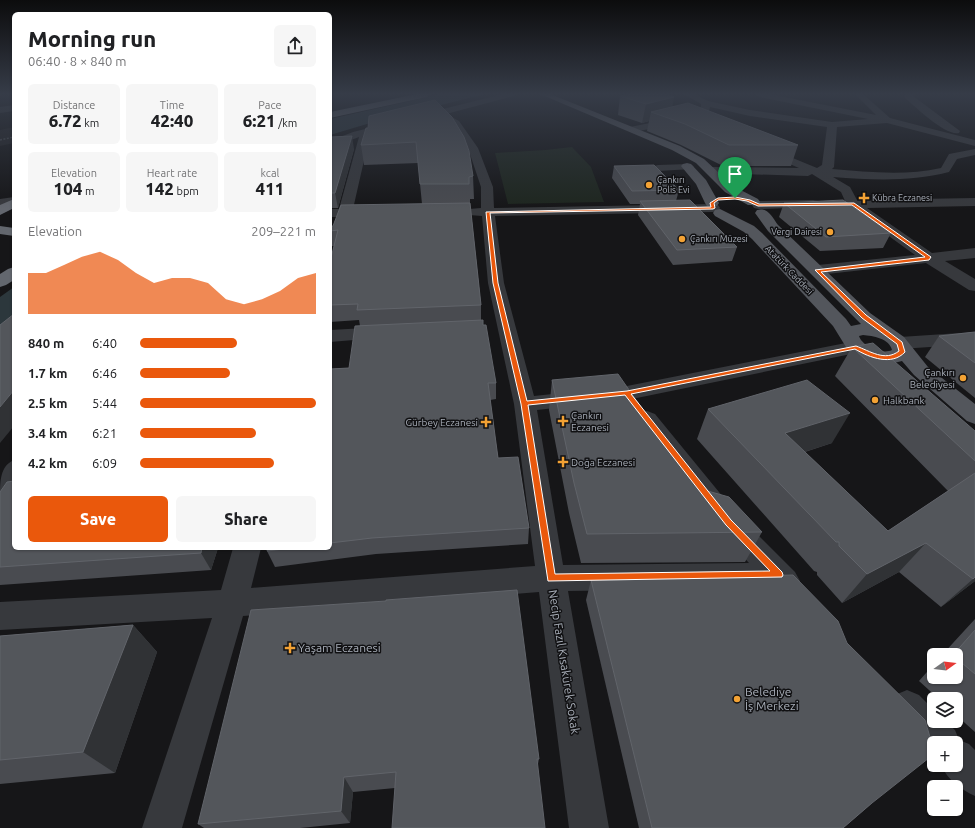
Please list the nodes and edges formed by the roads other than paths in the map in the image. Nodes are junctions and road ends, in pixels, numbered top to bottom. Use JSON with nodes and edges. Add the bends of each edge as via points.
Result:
{"nodes":[{"id":1,"x":365,"y":132,"type":"edge"},
{"id":2,"x":363,"y":133,"type":"edge"},
{"id":3,"x":463,"y":133,"type":"edge"},
{"id":4,"x":623,"y":133,"type":"edge"},
{"id":5,"x":640,"y":133,"type":"edge"},
{"id":6,"x":831,"y":133,"type":"edge"},
{"id":7,"x":938,"y":133,"type":"edge"},
{"id":8,"x":958,"y":133,"type":"edge"},
{"id":9,"x":975,"y":142,"type":"edge"},
{"id":10,"x":332,"y":144,"type":"edge"},
{"id":11,"x":756,"y":146,"type":"edge"},
{"id":12,"x":975,"y":152,"type":"edge"},
{"id":13,"x":688,"y":167,"type":"junction"},
{"id":14,"x":658,"y":168,"type":"edge"},
{"id":15,"x":710,"y":170,"type":"junction"},
{"id":16,"x":817,"y":172,"type":"junction"},
{"id":17,"x":12,"y":202,"type":"edge"},
{"id":18,"x":975,"y":202,"type":"edge"},
{"id":19,"x":0,"y":203,"type":"edge"},
{"id":20,"x":12,"y":203,"type":"edge"},
{"id":21,"x":853,"y":204,"type":"junction"},
{"id":22,"x":758,"y":207,"type":"junction"},
{"id":23,"x":715,"y":208,"type":"junction"},
{"id":24,"x":0,"y":211,"type":"edge"},
{"id":25,"x":476,"y":212,"type":"junction"},
{"id":26,"x":384,"y":213,"type":"edge"},
{"id":27,"x":336,"y":216,"type":"edge"},
{"id":28,"x":0,"y":230,"type":"edge"},
{"id":29,"x":12,"y":232,"type":"edge"},
{"id":30,"x":975,"y":253,"type":"edge"},
{"id":31,"x":929,"y":258,"type":"junction"},
{"id":32,"x":818,"y":270,"type":"junction"},
{"id":33,"x":12,"y":273,"type":"edge"},
{"id":34,"x":0,"y":282,"type":"edge"},
{"id":35,"x":975,"y":286,"type":"edge"},
{"id":36,"x":399,"y":332,"type":"edge"},
{"id":37,"x":332,"y":336,"type":"edge"},
{"id":38,"x":975,"y":338,"type":"edge"},
{"id":39,"x":899,"y":343,"type":"junction"},
{"id":40,"x":857,"y":346,"type":"junction"},
{"id":41,"x":896,"y":379,"type":"edge"},
{"id":42,"x":627,"y":393,"type":"junction"},
{"id":43,"x":525,"y":404,"type":"junction"},
{"id":44,"x":975,"y":416,"type":"edge"},
{"id":45,"x":12,"y":472,"type":"edge"},
{"id":46,"x":0,"y":488,"type":"edge"},
{"id":47,"x":246,"y":550,"type":"edge"},
{"id":48,"x":779,"y":575,"type":"junction"},
{"id":49,"x":551,"y":578,"type":"junction"},
{"id":50,"x":804,"y":601,"type":"edge"},
{"id":51,"x":232,"y":603,"type":"junction"},
{"id":52,"x":0,"y":616,"type":"edge"},
{"id":53,"x":887,"y":686,"type":"edge"},
{"id":54,"x":935,"y":736,"type":"edge"},
{"id":55,"x":963,"y":764,"type":"edge"},
{"id":56,"x":975,"y":777,"type":"edge"},
{"id":57,"x":162,"y":828,"type":"edge"},
{"id":58,"x":589,"y":828,"type":"edge"}],
"edges":[{"from":1,"to":27,"type":"street"},
{"from":2,"to":10,"type":"street"},
{"from":3,"to":25,"type":"street","name":"Necip Fazıl Kısakürek Sokak","via":[[473,148],[487,187]]},
{"from":4,"to":13,"type":"main road","via":[[668,152]]},
{"from":5,"to":15,"type":"main road","name":"Atatürk Caddesi","via":[[685,152]]},
{"from":6,"to":16,"type":"street","via":[[828,167]]},
{"from":7,"to":9,"type":"street"},
{"from":8,"to":9,"type":"street"},
{"from":11,"to":16,"type":"street"},
{"from":12,"to":16,"type":"street","via":[[953,156],[945,170],[929,174],[904,176]]},
{"from":13,"to":14,"type":"street"},
{"from":13,"to":23,"type":"main road","via":[[702,183]]},
{"from":15,"to":16,"type":"street"},
{"from":15,"to":22,"type":"main road","name":"Atatürk Caddesi","via":[[729,189]]},
{"from":16,"to":21,"type":"street","via":[[846,190]]},
{"from":17,"to":19,"type":"street"},
{"from":18,"to":21,"type":"street"},
{"from":20,"to":24,"type":"highway"},
{"from":21,"to":22,"type":"street"},
{"from":21,"to":31,"type":"street"},
{"from":22,"to":23,"type":"main road","via":[[728,198],[718,199]]},
{"from":22,"to":23,"type":"main road","via":[[756,216],[746,218],[732,217]]},
{"from":22,"to":32,"type":"main road","name":"Atatürk Caddesi","via":[[773,228]]},
{"from":23,"to":25,"type":"street"},
{"from":23,"to":40,"type":"main road","name":"Atatürk Caddesi","via":[[757,236],[836,318]]},
{"from":25,"to":43,"type":"street","name":"Necip Fazıl Kısakürek Sokak","via":[[496,283],[498,328]]},
{"from":26,"to":27,"type":"street"},
{"from":28,"to":29,"type":"highway"},
{"from":30,"to":31,"type":"street"},
{"from":31,"to":32,"type":"street"},
{"from":31,"to":35,"type":"street"},
{"from":32,"to":39,"type":"main road","name":"Atatürk Caddesi","via":[[864,317]]},
{"from":33,"to":34,"type":"highway"},
{"from":36,"to":37,"type":"street"},
{"from":38,"to":39,"type":"street"},
{"from":39,"to":40,"type":"main road","via":[[902,352],[896,357],[883,358]]},
{"from":39,"to":40,"type":"main road","via":[[878,332],[861,329],[850,334]]},
{"from":39,"to":44,"type":"main road","name":"Atatürk Caddesi","via":[[921,371]]},
{"from":40,"to":41,"type":"main road","name":"Atatürk Caddesi"},
{"from":40,"to":42,"type":"street"},
{"from":42,"to":43,"type":"street"},
{"from":42,"to":48,"type":"street","via":[[728,522]]},
{"from":43,"to":49,"type":"street","name":"Necip Fazıl Kısakürek Sokak"},
{"from":45,"to":46,"type":"street"},
{"from":47,"to":51,"type":"street"},
{"from":48,"to":49,"type":"street"},
{"from":48,"to":50,"type":"street"},
{"from":49,"to":51,"type":"street"},
{"from":49,"to":58,"type":"street","name":"Necip Fazıl Kısakürek Sokak"},
{"from":51,"to":52,"type":"street"},
{"from":51,"to":57,"type":"street"},
{"from":53,"to":54,"type":"street"},
{"from":55,"to":56,"type":"street"}]}
